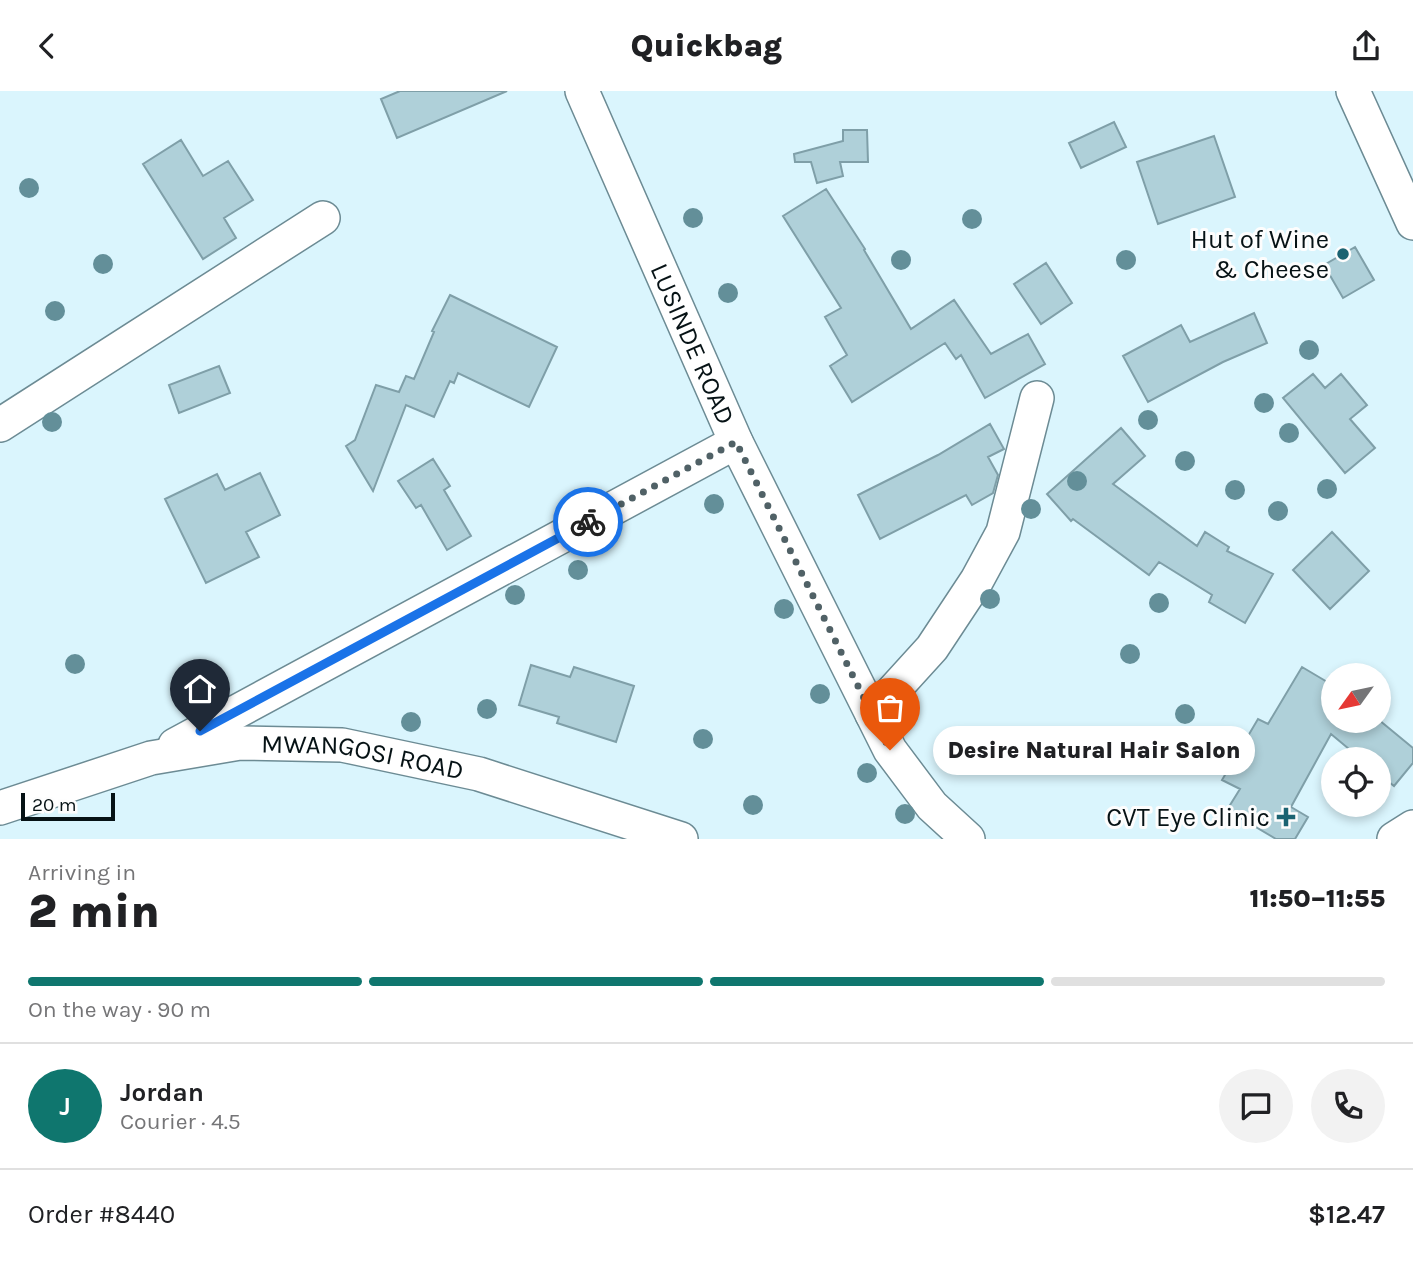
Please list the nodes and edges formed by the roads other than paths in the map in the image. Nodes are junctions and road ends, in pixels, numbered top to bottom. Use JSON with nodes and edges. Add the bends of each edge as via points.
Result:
{"nodes":[{"id":1,"x":582,"y":91,"type":"edge"},
{"id":2,"x":1353,"y":91,"type":"edge"},
{"id":3,"x":323,"y":218,"type":"dead end"},
{"id":4,"x":1413,"y":223,"type":"edge"},
{"id":5,"x":1037,"y":398,"type":"dead end"},
{"id":6,"x":0,"y":425,"type":"edge"},
{"id":7,"x":736,"y":442,"type":"junction"},
{"id":8,"x":872,"y":714,"type":"junction"},
{"id":9,"x":151,"y":758,"type":"junction"},
{"id":10,"x":0,"y":808,"type":"edge"},
{"id":11,"x":1413,"y":827,"type":"edge"},
{"id":12,"x":681,"y":839,"type":"edge"},
{"id":13,"x":968,"y":839,"type":"edge"},
{"id":14,"x":1394,"y":839,"type":"edge"}],
"edges":[{"from":1,"to":7,"type":"street","name":"LUSINDE ROAD"},
{"from":2,"to":4,"type":"street"},
{"from":3,"to":6,"type":"street"},
{"from":5,"to":8,"type":"street","via":[[1003,532],[932,648]]},
{"from":7,"to":8,"type":"street","name":"LUSINDE ROAD"},
{"from":7,"to":9,"type":"street"},
{"from":8,"to":13,"type":"street","name":"LUSINDE ROAD","via":[[890,750],[932,806]]},
{"from":9,"to":10,"type":"street","name":"MWANGOSI ROAD"},
{"from":9,"to":12,"type":"street","name":"MWANGOSI ROAD","via":[[240,743],[342,745],[479,773]]},
{"from":11,"to":14,"type":"street"}]}
